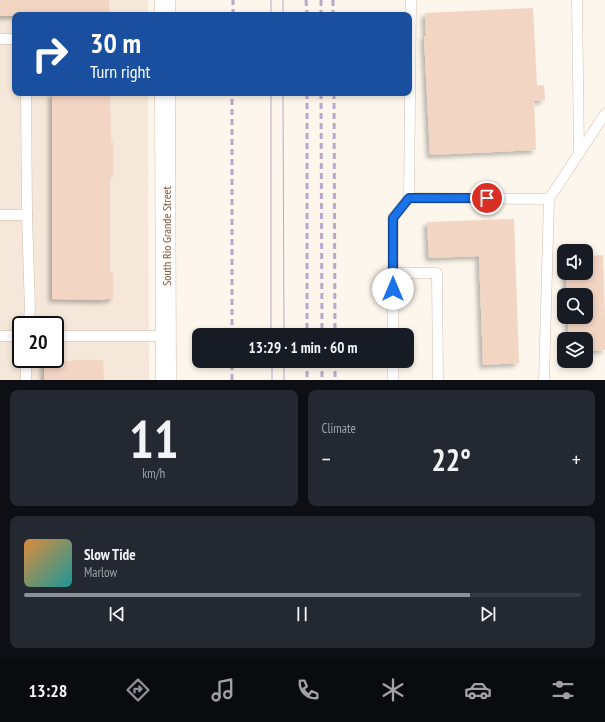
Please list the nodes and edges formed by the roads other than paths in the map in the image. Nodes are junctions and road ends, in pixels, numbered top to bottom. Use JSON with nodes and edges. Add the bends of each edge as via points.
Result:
{"nodes":[{"id":1,"x":165,"y":0,"type":"edge"},
{"id":2,"x":410,"y":0,"type":"edge"},
{"id":3,"x":578,"y":0,"type":"edge"},
{"id":4,"x":165,"y":12,"type":"edge"},
{"id":5,"x":410,"y":12,"type":"edge"},
{"id":6,"x":0,"y":39,"type":"edge"},
{"id":7,"x":12,"y":39,"type":"edge"},
{"id":8,"x":26,"y":96,"type":"edge"},
{"id":9,"x":165,"y":96,"type":"edge"},
{"id":10,"x":410,"y":96,"type":"edge"},
{"id":11,"x":605,"y":114,"type":"edge"},
{"id":12,"x":579,"y":153,"type":"junction"},
{"id":13,"x":409,"y":198,"type":"junction"},
{"id":14,"x":549,"y":199,"type":"junction"},
{"id":15,"x":0,"y":215,"type":"edge"},
{"id":16,"x":27,"y":215,"type":"junction"},
{"id":17,"x":393,"y":273,"type":"junction"},
{"id":18,"x":29,"y":316,"type":"edge"},
{"id":19,"x":393,"y":328,"type":"edge"},
{"id":20,"x":0,"y":336,"type":"edge"},
{"id":21,"x":12,"y":336,"type":"edge"},
{"id":22,"x":64,"y":336,"type":"edge"},
{"id":23,"x":166,"y":336,"type":"junction"},
{"id":24,"x":26,"y":368,"type":"edge"},
{"id":25,"x":393,"y":368,"type":"edge"},
{"id":26,"x":26,"y":380,"type":"edge"},
{"id":27,"x":166,"y":380,"type":"edge"},
{"id":28,"x":393,"y":380,"type":"edge"},
{"id":29,"x":438,"y":380,"type":"edge"},
{"id":30,"x":544,"y":380,"type":"edge"}],
"edges":[{"from":1,"to":4,"type":"street"},
{"from":2,"to":5,"type":"lane"},
{"from":3,"to":12,"type":"lane"},
{"from":6,"to":7,"type":"lane"},
{"from":8,"to":16,"type":"lane"},
{"from":9,"to":23,"type":"street","name":"South Rio Grande Street"},
{"from":10,"to":13,"type":"lane"},
{"from":11,"to":12,"type":"lane"},
{"from":12,"to":14,"type":"lane"},
{"from":13,"to":14,"type":"lane"},
{"from":13,"to":17,"type":"lane","via":[[393,218]]},
{"from":14,"to":30,"type":"lane"},
{"from":15,"to":16,"type":"lane"},
{"from":16,"to":18,"type":"lane"},
{"from":17,"to":19,"type":"lane"},
{"from":17,"to":29,"type":"lane","via":[[437,273]]},
{"from":20,"to":21,"type":"lane"},
{"from":22,"to":23,"type":"lane"},
{"from":23,"to":27,"type":"street","name":"South Rio Grande Street"},
{"from":24,"to":26,"type":"lane"},
{"from":25,"to":28,"type":"lane"}]}
